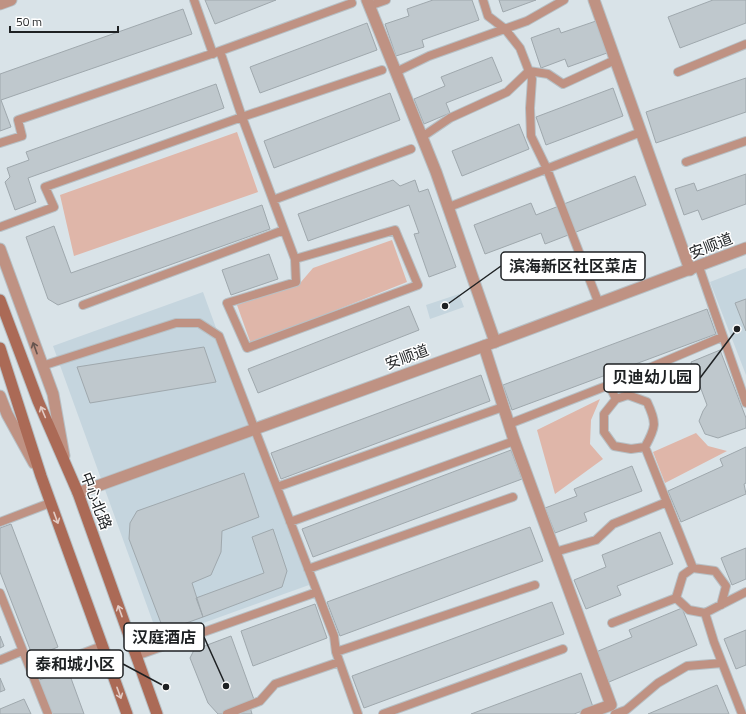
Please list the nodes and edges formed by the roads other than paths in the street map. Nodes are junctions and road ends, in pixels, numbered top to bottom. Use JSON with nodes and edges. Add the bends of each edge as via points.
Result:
{"nodes":[{"id":1,"x":11,"y":0,"type":"edge"},
{"id":2,"x":194,"y":0,"type":"edge"},
{"id":3,"x":386,"y":0,"type":"edge"},
{"id":4,"x":483,"y":0,"type":"edge"},
{"id":5,"x":564,"y":0,"type":"edge"},
{"id":6,"x":594,"y":0,"type":"edge"},
{"id":7,"x":352,"y":3,"type":"dead end"},
{"id":8,"x":368,"y":3,"type":"edge"},
{"id":9,"x":0,"y":4,"type":"edge"},
{"id":10,"x":505,"y":29,"type":"junction"},
{"id":11,"x":746,"y":44,"type":"edge"},
{"id":12,"x":216,"y":53,"type":"junction"},
{"id":13,"x":615,"y":60,"type":"junction"},
{"id":14,"x":382,"y":70,"type":"dead end"},
{"id":15,"x":529,"y":71,"type":"junction"},
{"id":16,"x":396,"y":72,"type":"junction"},
{"id":17,"x":678,"y":72,"type":"dead end"},
{"id":18,"x":242,"y":117,"type":"junction"},
{"id":19,"x":640,"y":132,"type":"junction"},
{"id":20,"x":422,"y":137,"type":"junction"},
{"id":21,"x":746,"y":142,"type":"edge"},
{"id":22,"x":0,"y":143,"type":"edge"},
{"id":23,"x":411,"y":149,"type":"dead end"},
{"id":24,"x":686,"y":162,"type":"dead end"},
{"id":25,"x":547,"y":169,"type":"junction"},
{"id":26,"x":273,"y":200,"type":"junction"},
{"id":27,"x":449,"y":207,"type":"junction"},
{"id":28,"x":0,"y":227,"type":"edge"},
{"id":29,"x":284,"y":230,"type":"junction"},
{"id":30,"x":746,"y":248,"type":"edge"},
{"id":31,"x":0,"y":249,"type":"edge"},
{"id":32,"x":295,"y":259,"type":"junction"},
{"id":33,"x":695,"y":268,"type":"junction"},
{"id":34,"x":0,"y":300,"type":"edge"},
{"id":35,"x":599,"y":304,"type":"junction"},
{"id":36,"x":83,"y":305,"type":"dead end"},
{"id":37,"x":722,"y":337,"type":"junction"},
{"id":38,"x":495,"y":342,"type":"junction"},
{"id":39,"x":484,"y":346,"type":"junction"},
{"id":40,"x":0,"y":348,"type":"edge"},
{"id":41,"x":42,"y":366,"type":"junction"},
{"id":42,"x":609,"y":385,"type":"junction"},
{"id":43,"x":0,"y":396,"type":"edge"},
{"id":44,"x":616,"y":400,"type":"junction"},
{"id":45,"x":746,"y":403,"type":"edge"},
{"id":46,"x":503,"y":407,"type":"junction"},
{"id":47,"x":509,"y":424,"type":"junction"},
{"id":48,"x":254,"y":428,"type":"junction"},
{"id":49,"x":514,"y":441,"type":"junction"},
{"id":50,"x":645,"y":447,"type":"junction"},
{"id":51,"x":66,"y":467,"type":"junction"},
{"id":52,"x":41,"y":476,"type":"junction"},
{"id":53,"x":277,"y":487,"type":"junction"},
{"id":54,"x":78,"y":493,"type":"junction"},
{"id":55,"x":512,"y":497,"type":"dead end"},
{"id":56,"x":667,"y":502,"type":"junction"},
{"id":57,"x":50,"y":503,"type":"junction"},
{"id":58,"x":0,"y":522,"type":"edge"},
{"id":59,"x":290,"y":522,"type":"junction"},
{"id":60,"x":555,"y":552,"type":"junction"},
{"id":61,"x":693,"y":568,"type":"junction"},
{"id":62,"x":308,"y":569,"type":"junction"},
{"id":63,"x":535,"y":585,"type":"dead end"},
{"id":64,"x":317,"y":592,"type":"junction"},
{"id":65,"x":746,"y":592,"type":"edge"},
{"id":66,"x":0,"y":594,"type":"edge"},
{"id":67,"x":676,"y":598,"type":"junction"},
{"id":68,"x":721,"y":605,"type":"junction"},
{"id":69,"x":705,"y":613,"type":"junction"},
{"id":70,"x":612,"y":623,"type":"dead end"},
{"id":71,"x":102,"y":646,"type":"junction"},
{"id":72,"x":563,"y":649,"type":"dead end"},
{"id":73,"x":22,"y":651,"type":"junction"},
{"id":74,"x":336,"y":652,"type":"junction"},
{"id":75,"x":136,"y":656,"type":"junction"},
{"id":76,"x":0,"y":660,"type":"edge"},
{"id":77,"x":339,"y":662,"type":"junction"},
{"id":78,"x":722,"y":663,"type":"junction"},
{"id":79,"x":31,"y":674,"type":"junction"},
{"id":80,"x":614,"y":711,"type":"edge"},
{"id":81,"x":48,"y":714,"type":"edge"},
{"id":82,"x":127,"y":714,"type":"edge"},
{"id":83,"x":157,"y":714,"type":"edge"},
{"id":84,"x":227,"y":714,"type":"edge"},
{"id":85,"x":358,"y":714,"type":"edge"},
{"id":86,"x":383,"y":714,"type":"edge"},
{"id":87,"x":586,"y":714,"type":"edge"},
{"id":88,"x":742,"y":714,"type":"edge"}],
"edges":[{"from":1,"to":9,"type":"street"},
{"from":2,"to":12,"type":"lane"},
{"from":3,"to":8,"type":"lane"},
{"from":4,"to":10,"type":"lane","via":[[488,16]]},
{"from":5,"to":10,"type":"lane","via":[[527,21]]},
{"from":6,"to":13,"type":"street"},
{"from":7,"to":12,"type":"lane"},
{"from":8,"to":16,"type":"street"},
{"from":10,"to":15,"type":"lane","via":[[520,48]]},
{"from":10,"to":16,"type":"lane","via":[[429,56]]},
{"from":11,"to":17,"type":"lane"},
{"from":12,"to":18,"type":"lane"},
{"from":12,"to":22,"type":"lane","via":[[18,120],[22,136]]},
{"from":13,"to":15,"type":"lane","via":[[563,84],[548,74]]},
{"from":13,"to":19,"type":"street"},
{"from":14,"to":18,"type":"lane"},
{"from":15,"to":20,"type":"lane","via":[[507,92],[450,118]]},
{"from":15,"to":25,"type":"lane","via":[[532,79],[531,136]]},
{"from":16,"to":20,"type":"street"},
{"from":18,"to":26,"type":"lane"},
{"from":18,"to":28,"type":"lane","via":[[45,187],[54,207]]},
{"from":19,"to":25,"type":"lane"},
{"from":19,"to":33,"type":"street"},
{"from":20,"to":27,"type":"street"},
{"from":21,"to":24,"type":"lane"},
{"from":23,"to":26,"type":"lane"},
{"from":25,"to":27,"type":"lane"},
{"from":25,"to":35,"type":"lane"},
{"from":26,"to":29,"type":"lane"},
{"from":27,"to":38,"type":"street"},
{"from":29,"to":32,"type":"lane"},
{"from":29,"to":36,"type":"lane"},
{"from":30,"to":33,"type":"street","name":"安顺道"},
{"from":41,"to":31,"type":"street","one_way":true},
{"from":32,"to":32,"type":"lane","via":[[395,230],[418,285],[247,348],[227,303],[296,282]]},
{"from":33,"to":35,"type":"street","name":"安顺道"},
{"from":33,"to":37,"type":"lane"},
{"from":51,"to":34,"type":"main road","name":"中心北路","one_way":true},
{"from":35,"to":38,"type":"street","name":"安顺道"},
{"from":37,"to":42,"type":"lane"},
{"from":37,"to":45,"type":"lane"},
{"from":38,"to":39,"type":"street","name":"安顺道"},
{"from":39,"to":46,"type":"street"},
{"from":39,"to":48,"type":"street","name":"安顺道"},
{"from":40,"to":52,"type":"main road"},
{"from":41,"to":48,"type":"lane","via":[[176,323],[199,323],[219,336]]},
{"from":41,"to":51,"type":"street","via":[[53,394]]},
{"from":42,"to":44,"type":"lane"},
{"from":42,"to":47,"type":"lane"},
{"from":43,"to":52,"type":"street"},
{"from":44,"to":50,"type":"lane","via":[[628,394],[647,402],[655,419],[652,434]]},
{"from":44,"to":50,"type":"lane","via":[[604,414],[604,432],[614,446],[632,449]]},
{"from":46,"to":47,"type":"street"},
{"from":46,"to":53,"type":"lane"},
{"from":47,"to":49,"type":"street"},
{"from":48,"to":53,"type":"lane"},
{"from":48,"to":54,"type":"street","name":"安顺道"},
{"from":49,"to":59,"type":"lane"},
{"from":49,"to":60,"type":"street"},
{"from":50,"to":56,"type":"lane"},
{"from":51,"to":54,"type":"main road","name":"中心北路"},
{"from":52,"to":57,"type":"main road"},
{"from":53,"to":59,"type":"lane"},
{"from":75,"to":54,"type":"main road","name":"中心北路","one_way":true},
{"from":55,"to":62,"type":"lane"},
{"from":56,"to":60,"type":"lane","via":[[613,524],[596,540]]},
{"from":56,"to":61,"type":"lane"},
{"from":57,"to":58,"type":"lane"},
{"from":57,"to":71,"type":"main road","one_way":true},
{"from":59,"to":62,"type":"lane"},
{"from":60,"to":80,"type":"street"},
{"from":61,"to":67,"type":"lane","via":[[683,575]]},
{"from":61,"to":68,"type":"lane","via":[[716,571],[726,586]]},
{"from":62,"to":64,"type":"lane"},
{"from":63,"to":74,"type":"lane"},
{"from":64,"to":74,"type":"lane","via":[[334,636]]},
{"from":64,"to":75,"type":"lane"},
{"from":65,"to":68,"type":"lane"},
{"from":66,"to":73,"type":"lane"},
{"from":67,"to":69,"type":"lane","via":[[689,610]]},
{"from":67,"to":70,"type":"lane"},
{"from":68,"to":69,"type":"lane"},
{"from":69,"to":78,"type":"lane"},
{"from":71,"to":79,"type":"lane"},
{"from":71,"to":82,"type":"main road","one_way":true},
{"from":72,"to":86,"type":"lane"},
{"from":73,"to":76,"type":"lane"},
{"from":73,"to":79,"type":"lane"},
{"from":74,"to":77,"type":"lane"},
{"from":75,"to":83,"type":"main road","name":"中心北路"},
{"from":77,"to":84,"type":"lane","via":[[275,684],[260,701]]},
{"from":77,"to":85,"type":"lane"},
{"from":78,"to":80,"type":"lane","via":[[687,666],[658,683],[626,710]]},
{"from":78,"to":88,"type":"lane"},
{"from":79,"to":81,"type":"lane"},
{"from":80,"to":87,"type":"street"}]}
